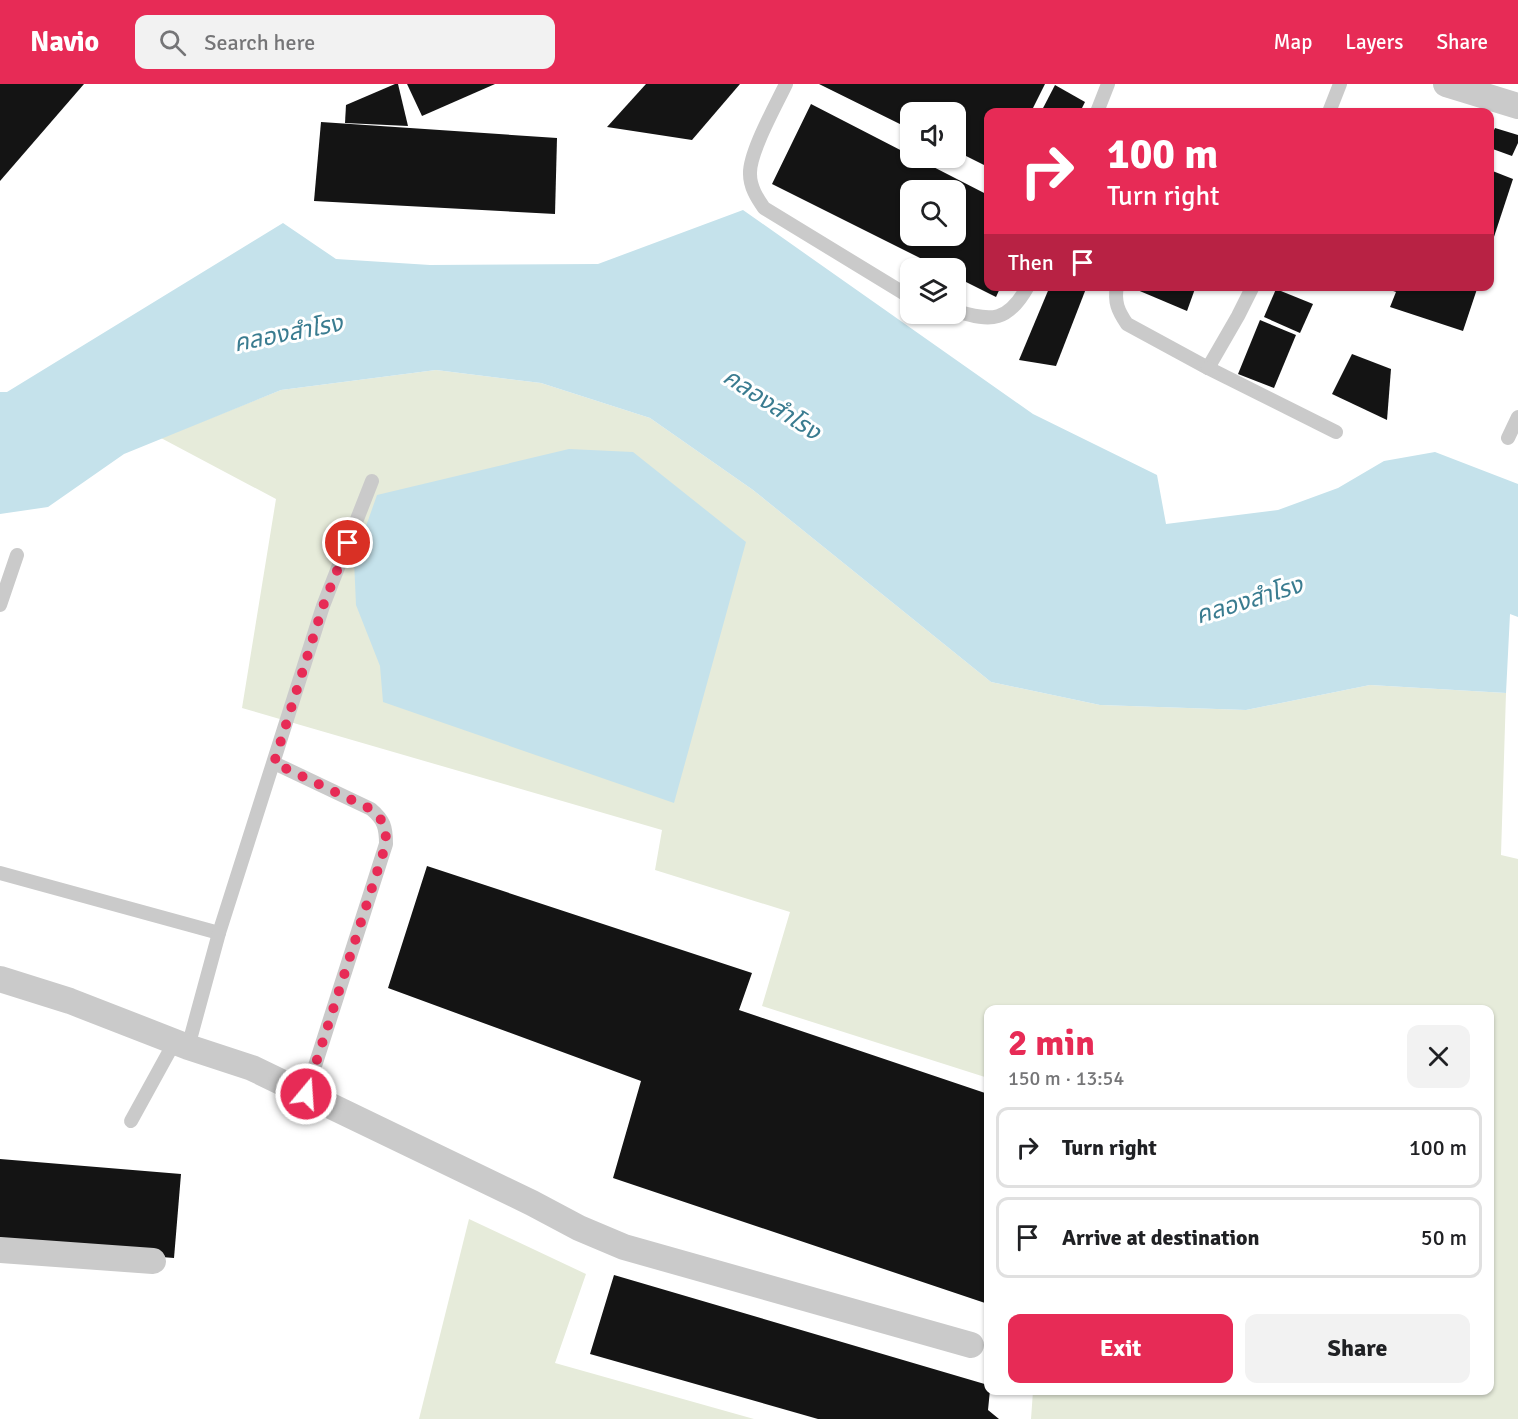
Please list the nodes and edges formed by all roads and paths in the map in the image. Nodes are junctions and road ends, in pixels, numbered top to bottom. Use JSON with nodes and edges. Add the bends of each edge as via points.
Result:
{"nodes":[{"id":1,"x":786,"y":84,"type":"edge"},
{"id":2,"x":1108,"y":84,"type":"edge"},
{"id":3,"x":1340,"y":84,"type":"edge"},
{"id":4,"x":1446,"y":84,"type":"edge"},
{"id":5,"x":1518,"y":106,"type":"edge"},
{"id":6,"x":1099,"y":108,"type":"edge"},
{"id":7,"x":1331,"y":108,"type":"edge"},
{"id":8,"x":900,"y":291,"type":"edge"},
{"id":9,"x":1025,"y":291,"type":"edge"},
{"id":10,"x":1116,"y":291,"type":"edge"},
{"id":11,"x":1249,"y":291,"type":"edge"},
{"id":12,"x":966,"y":314,"type":"edge"},
{"id":13,"x":1208,"y":368,"type":"junction"},
{"id":14,"x":1518,"y":417,"type":"edge"},
{"id":15,"x":1336,"y":432,"type":"dead end"},
{"id":16,"x":1508,"y":438,"type":"dead end"},
{"id":17,"x":372,"y":481,"type":"dead end"},
{"id":18,"x":17,"y":555,"type":"dead end"},
{"id":19,"x":0,"y":605,"type":"edge"},
{"id":20,"x":274,"y":763,"type":"junction"},
{"id":21,"x":0,"y":873,"type":"edge"},
{"id":22,"x":219,"y":933,"type":"junction"},
{"id":23,"x":0,"y":979,"type":"edge"},
{"id":24,"x":182,"y":1044,"type":"junction"},
{"id":25,"x":306,"y":1094,"type":"junction"},
{"id":26,"x":131,"y":1121,"type":"dead end"},
{"id":27,"x":0,"y":1250,"type":"edge"},
{"id":28,"x":153,"y":1261,"type":"dead end"},
{"id":29,"x":971,"y":1345,"type":"dead end"}],
"edges":[{"from":1,"to":8,"type":"lane","via":[[759,140],[750,174],[755,195],[764,208]]},
{"from":2,"to":6,"type":"lane"},
{"from":3,"to":7,"type":"lane"},
{"from":4,"to":5,"type":"street"},
{"from":9,"to":12,"type":"lane","via":[[1018,304],[1002,316],[980,319]]},
{"from":10,"to":13,"type":"lane","via":[[1119,311],[1127,324]]},
{"from":11,"to":13,"type":"lane"},
{"from":13,"to":15,"type":"lane"},
{"from":14,"to":16,"type":"lane"},
{"from":17,"to":20,"type":"lane","via":[[323,606]]},
{"from":18,"to":19,"type":"lane"},
{"from":20,"to":22,"type":"lane"},
{"from":20,"to":25,"type":"lane","via":[[371,809],[386,829],[386,844]]},
{"from":21,"to":22,"type":"lane"},
{"from":22,"to":24,"type":"lane"},
{"from":23,"to":24,"type":"street"},
{"from":24,"to":25,"type":"street","via":[[252,1068]]},
{"from":24,"to":26,"type":"lane"},
{"from":25,"to":29,"type":"street","via":[[624,1247]]},
{"from":27,"to":28,"type":"street"}]}
